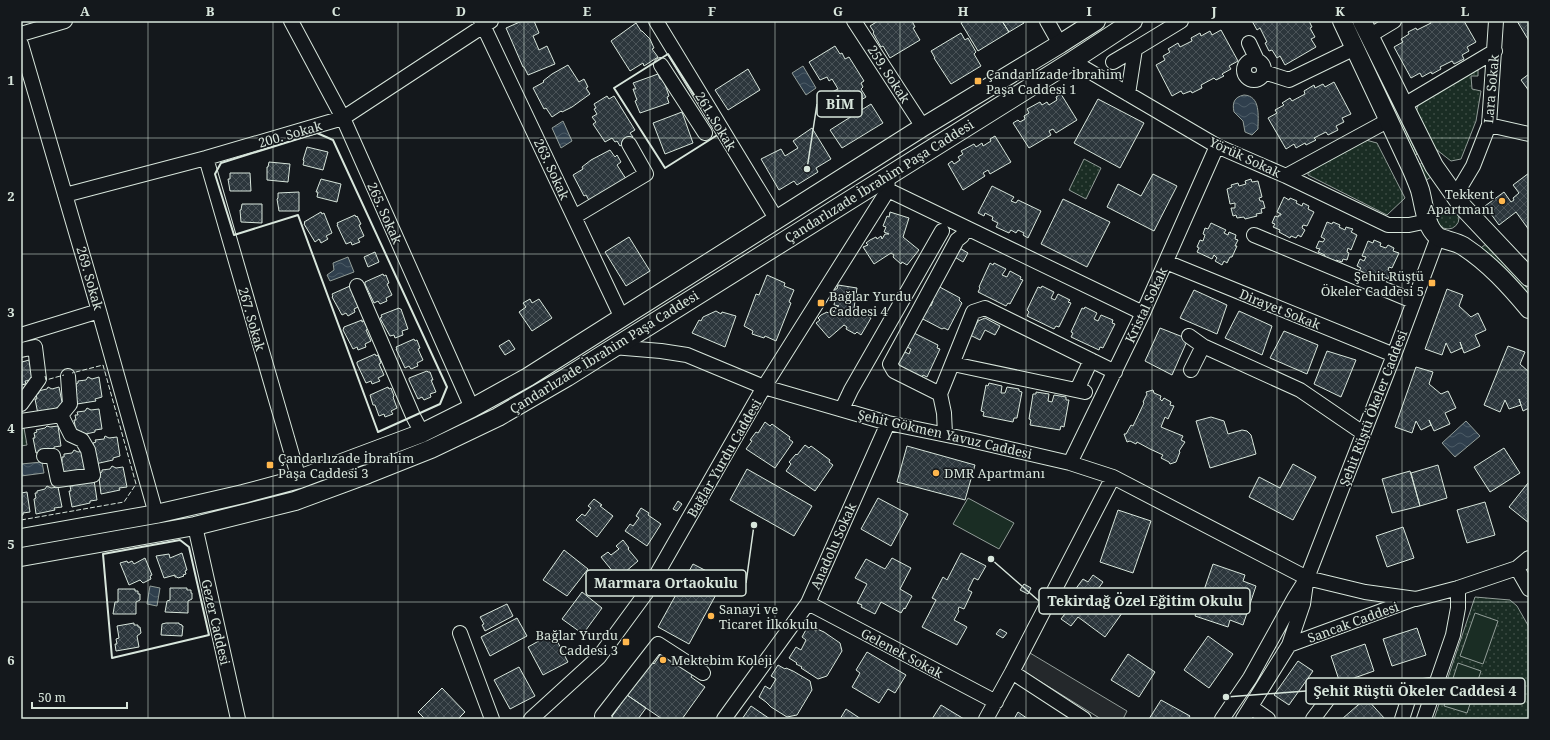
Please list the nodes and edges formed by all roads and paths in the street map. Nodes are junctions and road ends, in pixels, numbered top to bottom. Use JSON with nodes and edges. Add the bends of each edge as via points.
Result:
{"nodes":[{"id":1,"x":64,"y":21,"type":"edge"},
{"id":2,"x":291,"y":21,"type":"edge"},
{"id":3,"x":854,"y":21,"type":"edge"},
{"id":4,"x":1048,"y":21,"type":"edge"},
{"id":5,"x":1096,"y":21,"type":"edge"},
{"id":6,"x":1133,"y":21,"type":"edge"},
{"id":7,"x":1181,"y":21,"type":"edge"},
{"id":8,"x":1342,"y":21,"type":"edge"},
{"id":9,"x":1394,"y":21,"type":"edge"},
{"id":10,"x":1496,"y":21,"type":"edge"},
{"id":11,"x":659,"y":22,"type":"edge"},
{"id":12,"x":485,"y":23,"type":"edge"},
{"id":13,"x":1366,"y":29,"type":"edge"},
{"id":14,"x":21,"y":34,"type":"edge"},
{"id":15,"x":1249,"y":43,"type":"dead end"},
{"id":16,"x":21,"y":44,"type":"edge"},
{"id":17,"x":1060,"y":44,"type":"junction"},
{"id":18,"x":1355,"y":48,"type":"junction"},
{"id":19,"x":1135,"y":49,"type":"junction"},
{"id":20,"x":1495,"y":51,"type":"junction"},
{"id":21,"x":1257,"y":60,"type":"junction"},
{"id":22,"x":1072,"y":61,"type":"junction"},
{"id":23,"x":1113,"y":62,"type":"dead end"},
{"id":24,"x":661,"y":65,"type":"dead end"},
{"id":25,"x":1264,"y":72,"type":"junction"},
{"id":26,"x":1128,"y":94,"type":"junction"},
{"id":27,"x":700,"y":95,"type":"junction"},
{"id":28,"x":687,"y":104,"type":"junction"},
{"id":29,"x":1404,"y":105,"type":"junction"},
{"id":30,"x":343,"y":118,"type":"junction"},
{"id":31,"x":1389,"y":120,"type":"junction"},
{"id":32,"x":1489,"y":125,"type":"junction"},
{"id":33,"x":923,"y":127,"type":"junction"},
{"id":34,"x":705,"y":133,"type":"dead end"},
{"id":35,"x":1529,"y":134,"type":"edge"},
{"id":36,"x":629,"y":144,"type":"dead end"},
{"id":37,"x":1217,"y":146,"type":"junction"},
{"id":38,"x":206,"y":158,"type":"junction"},
{"id":39,"x":1286,"y":176,"type":"junction"},
{"id":40,"x":887,"y":183,"type":"junction"},
{"id":41,"x":1453,"y":194,"type":"junction"},
{"id":42,"x":65,"y":195,"type":"junction"},
{"id":43,"x":1426,"y":212,"type":"junction"},
{"id":44,"x":1470,"y":215,"type":"junction"},
{"id":45,"x":574,"y":217,"type":"junction"},
{"id":46,"x":777,"y":220,"type":"junction"},
{"id":47,"x":966,"y":228,"type":"junction"},
{"id":48,"x":942,"y":231,"type":"dead end"},
{"id":49,"x":1254,"y":235,"type":"dead end"},
{"id":50,"x":1446,"y":239,"type":"junction"},
{"id":51,"x":1166,"y":262,"type":"junction"},
{"id":52,"x":1529,"y":277,"type":"edge"},
{"id":53,"x":357,"y":286,"type":"dead end"},
{"id":54,"x":1413,"y":301,"type":"junction"},
{"id":55,"x":1529,"y":309,"type":"edge"},
{"id":56,"x":99,"y":312,"type":"junction"},
{"id":57,"x":1143,"y":313,"type":"junction"},
{"id":58,"x":622,"y":318,"type":"junction"},
{"id":59,"x":21,"y":335,"type":"edge"},
{"id":60,"x":1189,"y":336,"type":"dead end"},
{"id":61,"x":1203,"y":346,"type":"junction"},
{"id":62,"x":613,"y":347,"type":"junction"},
{"id":63,"x":21,"y":350,"type":"edge"},
{"id":64,"x":1394,"y":355,"type":"junction"},
{"id":65,"x":1091,"y":360,"type":"junction"},
{"id":66,"x":952,"y":364,"type":"junction"},
{"id":67,"x":1191,"y":370,"type":"dead end"},
{"id":68,"x":1115,"y":372,"type":"junction"},
{"id":69,"x":68,"y":376,"type":"dead end"},
{"id":70,"x":764,"y":386,"type":"junction"},
{"id":71,"x":940,"y":394,"type":"junction"},
{"id":72,"x":21,"y":404,"type":"edge"},
{"id":73,"x":472,"y":408,"type":"junction"},
{"id":74,"x":842,"y":409,"type":"junction"},
{"id":75,"x":61,"y":415,"type":"junction"},
{"id":76,"x":21,"y":421,"type":"edge"},
{"id":77,"x":888,"y":423,"type":"junction"},
{"id":78,"x":422,"y":433,"type":"junction"},
{"id":79,"x":1363,"y":433,"type":"junction"},
{"id":80,"x":945,"y":434,"type":"junction"},
{"id":81,"x":44,"y":456,"type":"dead end"},
{"id":82,"x":1070,"y":463,"type":"junction"},
{"id":83,"x":1113,"y":477,"type":"junction"},
{"id":84,"x":299,"y":479,"type":"junction"},
{"id":85,"x":156,"y":514,"type":"junction"},
{"id":86,"x":194,"y":526,"type":"junction"},
{"id":87,"x":21,"y":538,"type":"edge"},
{"id":88,"x":21,"y":557,"type":"edge"},
{"id":89,"x":1529,"y":558,"type":"edge"},
{"id":90,"x":1517,"y":568,"type":"junction"},
{"id":91,"x":1307,"y":578,"type":"junction"},
{"id":92,"x":1458,"y":588,"type":"junction"},
{"id":93,"x":1529,"y":589,"type":"edge"},
{"id":94,"x":1416,"y":599,"type":"junction"},
{"id":95,"x":808,"y":603,"type":"junction"},
{"id":96,"x":460,"y":633,"type":"dead end"},
{"id":97,"x":1289,"y":645,"type":"junction"},
{"id":98,"x":1012,"y":672,"type":"junction"},
{"id":99,"x":703,"y":673,"type":"dead end"},
{"id":100,"x":1436,"y":684,"type":"junction"},
{"id":101,"x":1412,"y":688,"type":"junction"},
{"id":102,"x":996,"y":702,"type":"junction"},
{"id":103,"x":1251,"y":707,"type":"junction"},
{"id":104,"x":238,"y":719,"type":"edge"},
{"id":105,"x":492,"y":719,"type":"edge"},
{"id":106,"x":531,"y":719,"type":"edge"},
{"id":107,"x":605,"y":719,"type":"edge"},
{"id":108,"x":724,"y":719,"type":"edge"},
{"id":109,"x":986,"y":719,"type":"edge"},
{"id":110,"x":1084,"y":719,"type":"edge"},
{"id":111,"x":1222,"y":719,"type":"edge"},
{"id":112,"x":1243,"y":719,"type":"edge"},
{"id":113,"x":1268,"y":719,"type":"edge"},
{"id":114,"x":1313,"y":719,"type":"edge"},
{"id":115,"x":1402,"y":719,"type":"edge"},
{"id":116,"x":1424,"y":719,"type":"edge"}],
"edges":[{"from":1,"to":14,"type":"street"},
{"from":2,"to":30,"type":"street","name":"265. Sokak"},
{"from":3,"to":33,"type":"street","name":"259. Sokak"},
{"from":4,"to":17,"type":"street"},
{"from":5,"to":17,"type":"main road","name":"Çandarlızade İbrahim Paşa Caddesi"},
{"from":6,"to":22,"type":"main road","name":"Çandarlızade İbrahim Paşa Caddesi"},
{"from":7,"to":19,"type":"street"},
{"from":8,"to":18,"type":"main road"},
{"from":9,"to":13,"type":"street"},
{"from":10,"to":20,"type":"street","name":"Lara Sokak"},
{"from":11,"to":27,"type":"street","name":"261. Sokak"},
{"from":12,"to":30,"type":"street","name":"200. Sokak"},
{"from":12,"to":45,"type":"street","name":"263. Sokak"},
{"from":13,"to":29,"type":"main road"},
{"from":15,"to":21,"type":"street"},
{"from":16,"to":42,"type":"street","name":"269. Sokak"},
{"from":17,"to":33,"type":"main road","name":"Çandarlızade İbrahim Paşa Caddesi"},
{"from":18,"to":25,"type":"street","via":[[1289,80]]},
{"from":18,"to":31,"type":"main road"},
{"from":19,"to":23,"type":"street"},
{"from":19,"to":26,"type":"street"},
{"from":20,"to":29,"type":"street"},
{"from":20,"to":32,"type":"street","name":"Lara Sokak"},
{"from":21,"to":25,"type":"street","via":[[1262,64]]},
{"from":21,"to":25,"type":"street","via":[[1246,63],[1244,74],[1255,80]]},
{"from":22,"to":26,"type":"street","name":"Yörük Sokak"},
{"from":22,"to":40,"type":"main road","name":"Çandarlızade İbrahim Paşa Caddesi"},
{"from":24,"to":28,"type":"street"},
{"from":26,"to":37,"type":"street","name":"Yörük Sokak"},
{"from":27,"to":28,"type":"street"},
{"from":27,"to":46,"type":"street","name":"261. Sokak"},
{"from":28,"to":34,"type":"street"},
{"from":29,"to":41,"type":"main road","via":[[1434,166]]},
{"from":30,"to":38,"type":"street","name":"200. Sokak"},
{"from":30,"to":73,"type":"street","name":"265. Sokak"},
{"from":31,"to":39,"type":"street"},
{"from":31,"to":43,"type":"main road","via":[[1412,170]]},
{"from":32,"to":35,"type":"street"},
{"from":32,"to":41,"type":"street","name":"Lara Sokak","via":[[1473,166]]},
{"from":33,"to":46,"type":"main road","name":"Çandarlızade İbrahim Paşa Caddesi"},
{"from":36,"to":45,"type":"street","via":[[646,174]]},
{"from":37,"to":39,"type":"street","name":"Yörük Sokak"},
{"from":37,"to":51,"type":"street","name":"Kristal Sokak"},
{"from":38,"to":42,"type":"street","name":"200. Sokak"},
{"from":38,"to":84,"type":"street","name":"267. Sokak"},
{"from":39,"to":43,"type":"street","name":"Yörük Sokak","via":[[1388,225],[1409,225]]},
{"from":40,"to":47,"type":"street"},
{"from":40,"to":62,"type":"main road","name":"Çandarlızade İbrahim Paşa Caddesi"},
{"from":40,"to":70,"type":"street","name":"Bağlar Yurdu Caddesi"},
{"from":41,"to":43,"type":"main road","via":[[1440,192],[1431,195]]},
{"from":41,"to":44,"type":"main road"},
{"from":42,"to":56,"type":"street","name":"269. Sokak"},
{"from":43,"to":50,"type":"main road"},
{"from":44,"to":50,"type":"main road","via":[[1467,230],[1460,238]]},
{"from":44,"to":52,"type":"main road"},
{"from":45,"to":58,"type":"street","name":"263. Sokak"},
{"from":46,"to":58,"type":"main road","name":"Çandarlızade İbrahim Paşa Caddesi"},
{"from":47,"to":57,"type":"street"},
{"from":47,"to":71,"type":"street","via":[[957,240],[890,364],[894,371]]},
{"from":48,"to":74,"type":"street"},
{"from":49,"to":54,"type":"street"},
{"from":50,"to":54,"type":"street","name":"Şehit Rüştü Ökeler Caddesi"},
{"from":50,"to":55,"type":"main road","via":[[1472,252],[1490,266]]},
{"from":51,"to":57,"type":"street","name":"Kristal Sokak"},
{"from":51,"to":64,"type":"street","name":"Dirayet Sokak"},
{"from":53,"to":78,"type":"street"},
{"from":54,"to":64,"type":"street","name":"Şehit Rüştü Ökeler Caddesi"},
{"from":56,"to":59,"type":"street"},
{"from":56,"to":85,"type":"street","name":"269. Sokak"},
{"from":57,"to":68,"type":"street","name":"Kristal Sokak"},
{"from":58,"to":73,"type":"main road","name":"Çandarlızade İbrahim Paşa Caddesi","via":[[528,377]]},
{"from":60,"to":61,"type":"street"},
{"from":61,"to":67,"type":"street"},
{"from":61,"to":79,"type":"street","via":[[1300,390]]},
{"from":62,"to":70,"type":"street","name":"Şehit Gökmen Yavuz Caddesi","via":[[687,354]]},
{"from":62,"to":86,"type":"main road","name":"Çandarlızade İbrahim Paşa Caddesi","via":[[567,377],[498,416],[431,449],[295,501]]},
{"from":63,"to":72,"type":"street","via":[[34,347],[39,379]]},
{"from":64,"to":79,"type":"street","name":"Şehit Rüştü Ökeler Caddesi"},
{"from":65,"to":66,"type":"street","via":[[1081,391]]},
{"from":65,"to":66,"type":"street","via":[[985,308],[974,312]]},
{"from":65,"to":68,"type":"street"},
{"from":66,"to":71,"type":"street"},
{"from":68,"to":82,"type":"street","name":"Kristal Sokak"},
{"from":69,"to":75,"type":"street","via":[[70,404]]},
{"from":70,"to":74,"type":"street","name":"Şehit Gökmen Yavuz Caddesi"},
{"from":70,"to":106,"type":"street","name":"Bağlar Yurdu Caddesi","via":[[646,593],[598,657]]},
{"from":71,"to":80,"type":"street"},
{"from":73,"to":78,"type":"main road","name":"Çandarlızade İbrahim Paşa Caddesi"},
{"from":74,"to":77,"type":"street","name":"Şehit Gökmen Yavuz Caddesi"},
{"from":75,"to":76,"type":"street"},
{"from":75,"to":81,"type":"street","via":[[71,435],[82,440],[88,450],[93,475],[58,480],[53,456]]},
{"from":77,"to":80,"type":"street","name":"Şehit Gökmen Yavuz Caddesi"},
{"from":77,"to":95,"type":"street","name":"Anadolu Sokak"},
{"from":78,"to":84,"type":"main road","name":"Çandarlızade İbrahim Paşa Caddesi"},
{"from":79,"to":91,"type":"street","name":"Şehit Rüştü Ökeler Caddesi"},
{"from":80,"to":82,"type":"street","name":"Şehit Gökmen Yavuz Caddesi"},
{"from":82,"to":83,"type":"street","name":"Şehit Gökmen Yavuz Caddesi"},
{"from":83,"to":91,"type":"street","name":"Şehit Gökmen Yavuz Caddesi"},
{"from":83,"to":98,"type":"street"},
{"from":84,"to":85,"type":"main road","name":"Çandarlızade İbrahim Paşa Caddesi"},
{"from":85,"to":87,"type":"main road","name":"Çandarlızade İbrahim Paşa Caddesi"},
{"from":86,"to":88,"type":"main road","name":"Çandarlızade İbrahim Paşa Caddesi"},
{"from":86,"to":104,"type":"street","name":"Gezer Caddesi"},
{"from":89,"to":90,"type":"street","name":"Sancak Caddesi"},
{"from":90,"to":92,"type":"street","name":"Sancak Caddesi"},
{"from":90,"to":93,"type":"street"},
{"from":91,"to":94,"type":"street","name":"Sancak Caddesi","via":[[1365,592]]},
{"from":91,"to":97,"type":"street","name":"Şehit Rüştü Ökeler Caddesi","via":[[1303,604]]},
{"from":91,"to":111,"type":"street","name":"Şehit Rüştü Ökeler Caddesi","via":[[1250,678]]},
{"from":92,"to":94,"type":"street","name":"Sancak Caddesi"},
{"from":92,"to":100,"type":"street","via":[[1458,608],[1453,635]]},
{"from":94,"to":97,"type":"street","name":"Sancak Caddesi"},
{"from":95,"to":102,"type":"street","name":"Gelenek Sokak"},
{"from":95,"to":108,"type":"street","name":"Anadolu Sokak"},
{"from":96,"to":105,"type":"street"},
{"from":97,"to":103,"type":"street","name":"Şehit Rüştü Ökeler Caddesi"},
{"from":98,"to":102,"type":"street"},
{"from":98,"to":110,"type":"street"},
{"from":99,"to":107,"type":"street","via":[[658,644],[602,716]]},
{"from":100,"to":101,"type":"street"},
{"from":100,"to":116,"type":"street"},
{"from":101,"to":114,"type":"street","via":[[1337,687]]},
{"from":101,"to":115,"type":"street"},
{"from":102,"to":109,"type":"street"},
{"from":103,"to":112,"type":"street","name":"Şehit Rüştü Ökeler Caddesi"},
{"from":103,"to":113,"type":"street"}]}
